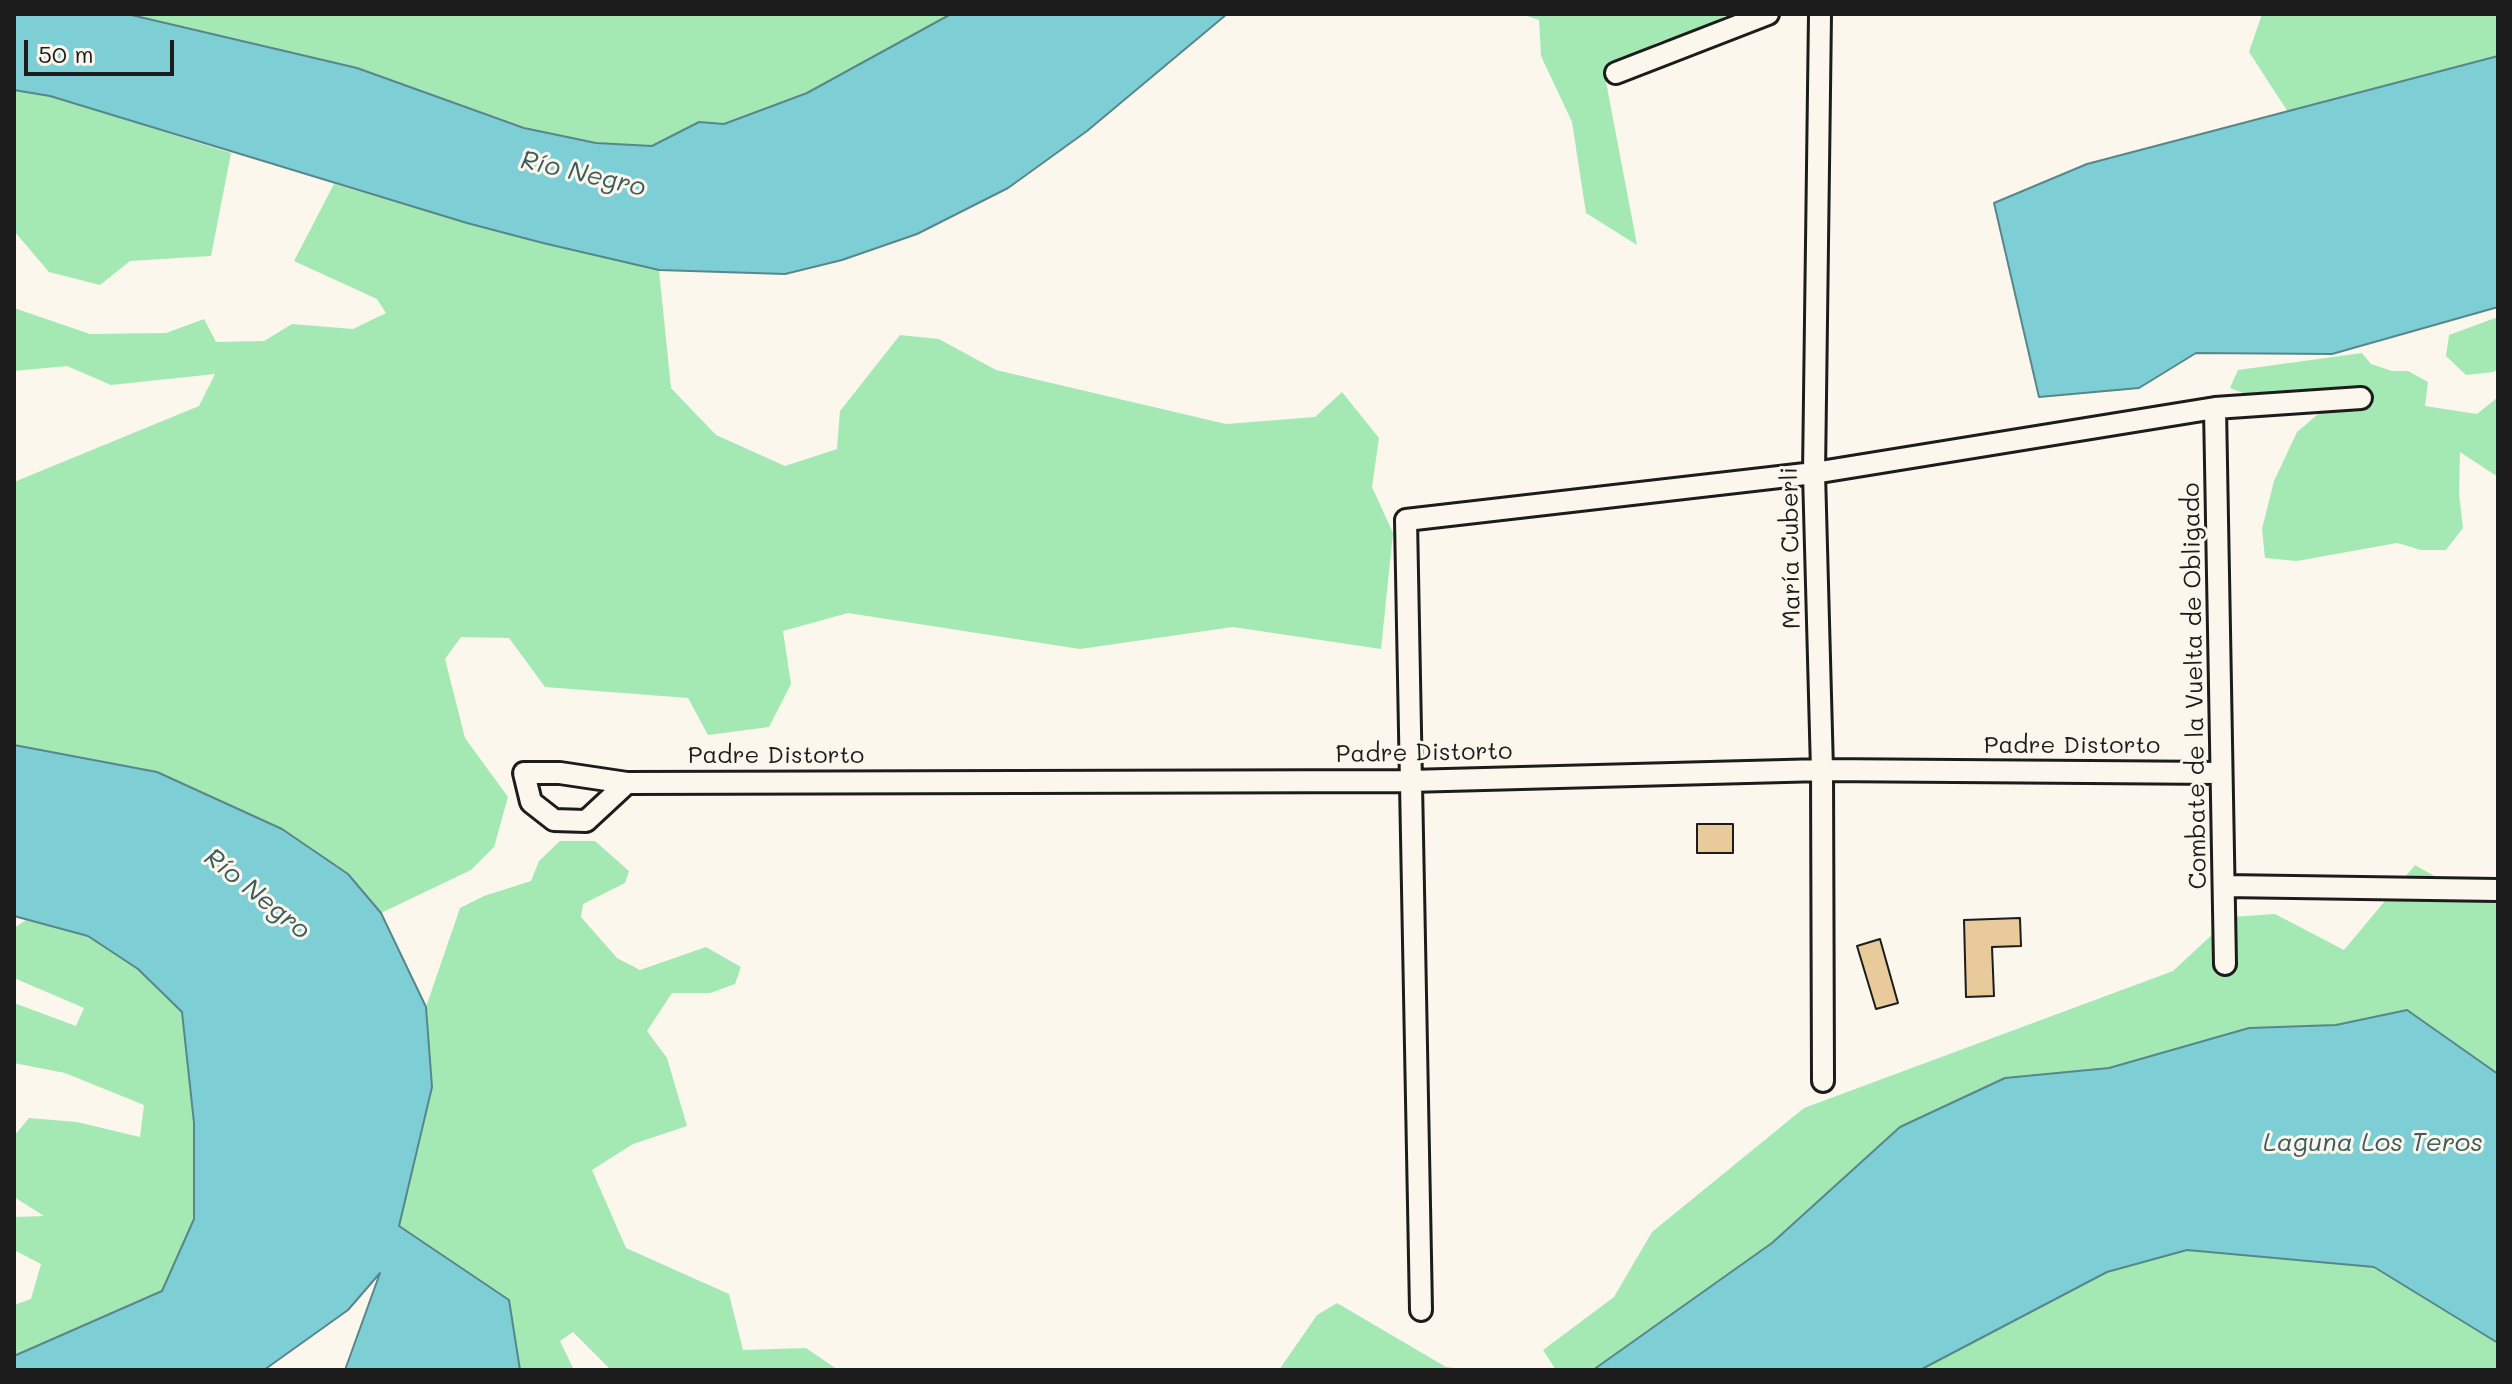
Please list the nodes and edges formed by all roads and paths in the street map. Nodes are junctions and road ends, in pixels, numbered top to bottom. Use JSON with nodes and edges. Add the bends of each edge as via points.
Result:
{"nodes":[{"id":1,"x":1768,"y":14,"type":"edge"},
{"id":2,"x":1820,"y":14,"type":"edge"},
{"id":3,"x":1616,"y":73,"type":"dead end"},
{"id":4,"x":2361,"y":398,"type":"dead end"},
{"id":5,"x":2215,"y":408,"type":"junction"},
{"id":6,"x":1814,"y":473,"type":"junction"},
{"id":7,"x":1822,"y":770,"type":"junction"},
{"id":8,"x":2221,"y":773,"type":"junction"},
{"id":9,"x":1409,"y":781,"type":"junction"},
{"id":10,"x":627,"y":783,"type":"dead end"},
{"id":11,"x":2225,"y":886,"type":"junction"},
{"id":12,"x":2498,"y":890,"type":"edge"},
{"id":13,"x":2225,"y":964,"type":"dead end"},
{"id":14,"x":1823,"y":1081,"type":"dead end"},
{"id":15,"x":1421,"y":1310,"type":"dead end"}],
"edges":[{"from":1,"to":3,"type":"street"},
{"from":2,"to":6,"type":"street","name":"María Cuberli"},
{"from":4,"to":5,"type":"street"},
{"from":5,"to":6,"type":"street"},
{"from":5,"to":8,"type":"street","name":"Combate de la Vuelta de Obligado"},
{"from":6,"to":7,"type":"street","name":"María Cuberli"},
{"from":6,"to":9,"type":"street","via":[[1406,520]]},
{"from":7,"to":8,"type":"street","name":"Padre Distorto"},
{"from":7,"to":9,"type":"street","name":"Padre Distorto"},
{"from":7,"to":14,"type":"street","name":"María Cuberli"},
{"from":8,"to":11,"type":"street","name":"Combate de la Vuelta de Obligado"},
{"from":9,"to":10,"type":"street","name":"Padre Distorto"},
{"from":9,"to":15,"type":"street"},
{"from":11,"to":12,"type":"street"},
{"from":11,"to":13,"type":"street","name":"Combate de la Vuelta de Obligado"}]}
